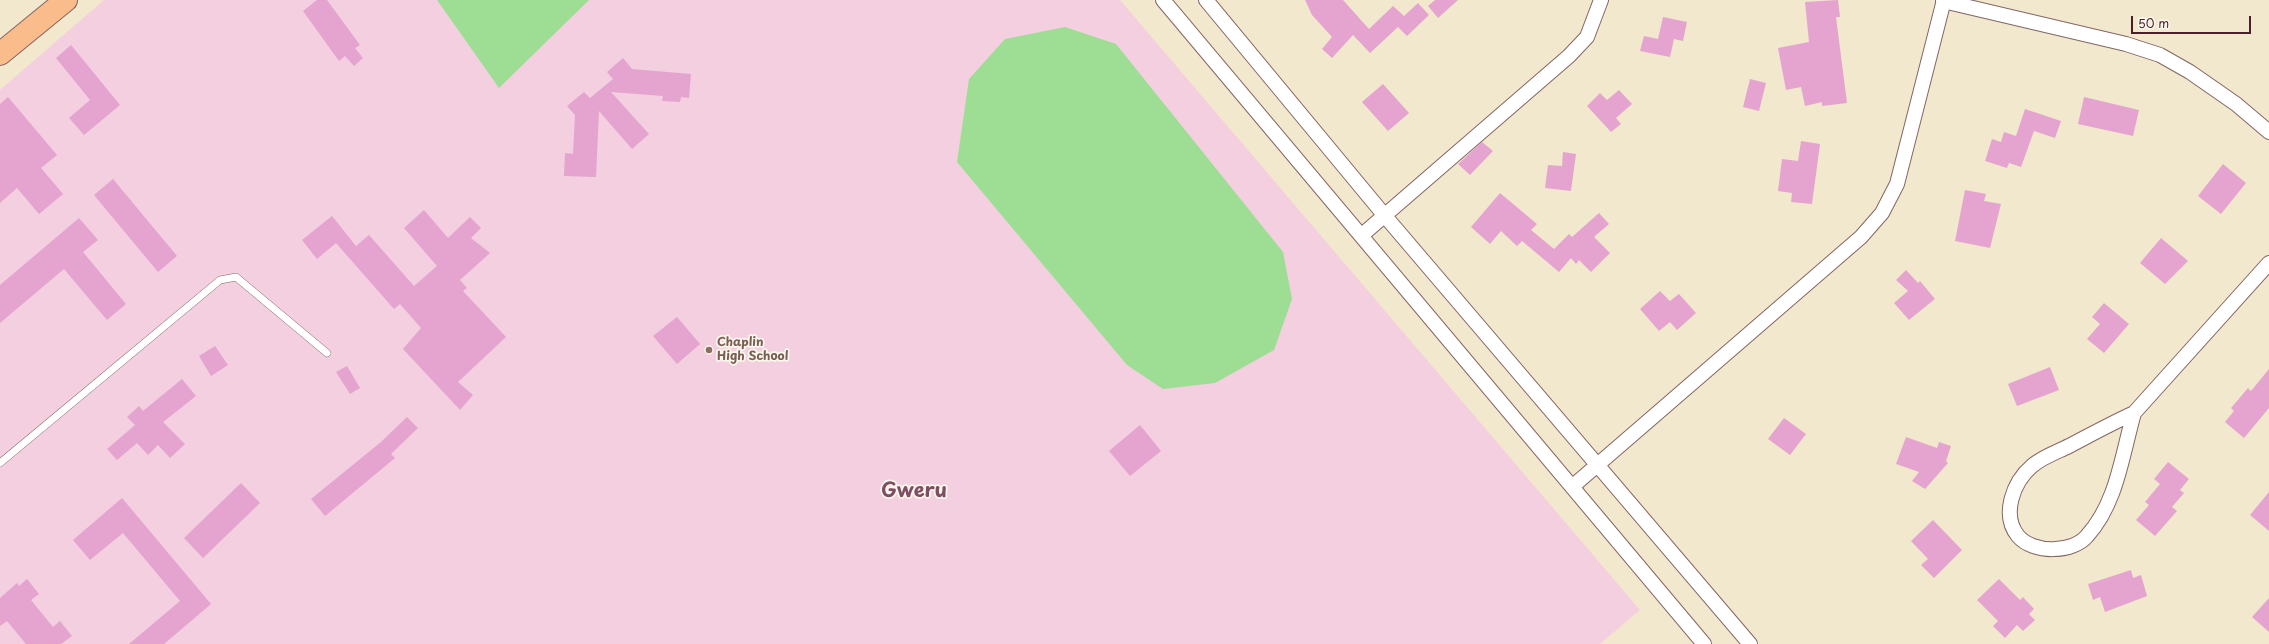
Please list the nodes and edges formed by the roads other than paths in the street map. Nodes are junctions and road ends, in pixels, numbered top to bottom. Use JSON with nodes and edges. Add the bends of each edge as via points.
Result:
{"nodes":[{"id":1,"x":66,"y":0,"type":"edge"},
{"id":2,"x":1163,"y":0,"type":"edge"},
{"id":3,"x":1206,"y":0,"type":"edge"},
{"id":4,"x":1601,"y":0,"type":"edge"},
{"id":5,"x":1943,"y":1,"type":"edge"},
{"id":6,"x":0,"y":54,"type":"edge"},
{"id":7,"x":2269,"y":132,"type":"edge"},
{"id":8,"x":1385,"y":216,"type":"junction"},
{"id":9,"x":1362,"y":235,"type":"junction"},
{"id":10,"x":2269,"y":263,"type":"edge"},
{"id":11,"x":327,"y":353,"type":"dead end"},
{"id":12,"x":2134,"y":414,"type":"junction"},
{"id":13,"x":0,"y":463,"type":"edge"},
{"id":14,"x":1597,"y":467,"type":"junction"},
{"id":15,"x":1573,"y":486,"type":"junction"},
{"id":16,"x":1704,"y":644,"type":"edge"},
{"id":17,"x":1750,"y":644,"type":"edge"}],
"edges":[{"from":1,"to":6,"type":"highway"},
{"from":2,"to":9,"type":"street"},
{"from":3,"to":8,"type":"street"},
{"from":4,"to":8,"type":"street","via":[[1586,37],[1569,56]]},
{"from":5,"to":7,"type":"street","via":[[2126,44],[2160,55],[2236,104]]},
{"from":5,"to":14,"type":"street","via":[[1897,184],[1882,213],[1861,237]]},
{"from":8,"to":9,"type":"street"},
{"from":8,"to":14,"type":"street"},
{"from":9,"to":15,"type":"street"},
{"from":10,"to":12,"type":"street"},
{"from":11,"to":13,"type":"lane","via":[[236,277],[220,280]]},
{"from":12,"to":12,"type":"street","via":[[2108,425],[2032,466],[2017,483],[2010,502],[2012,522],[2018,537],[2049,550],[2073,546],[2086,538],[2103,516],[2114,487]]},
{"from":14,"to":15,"type":"street"},
{"from":14,"to":17,"type":"street"},
{"from":15,"to":16,"type":"street"}]}
